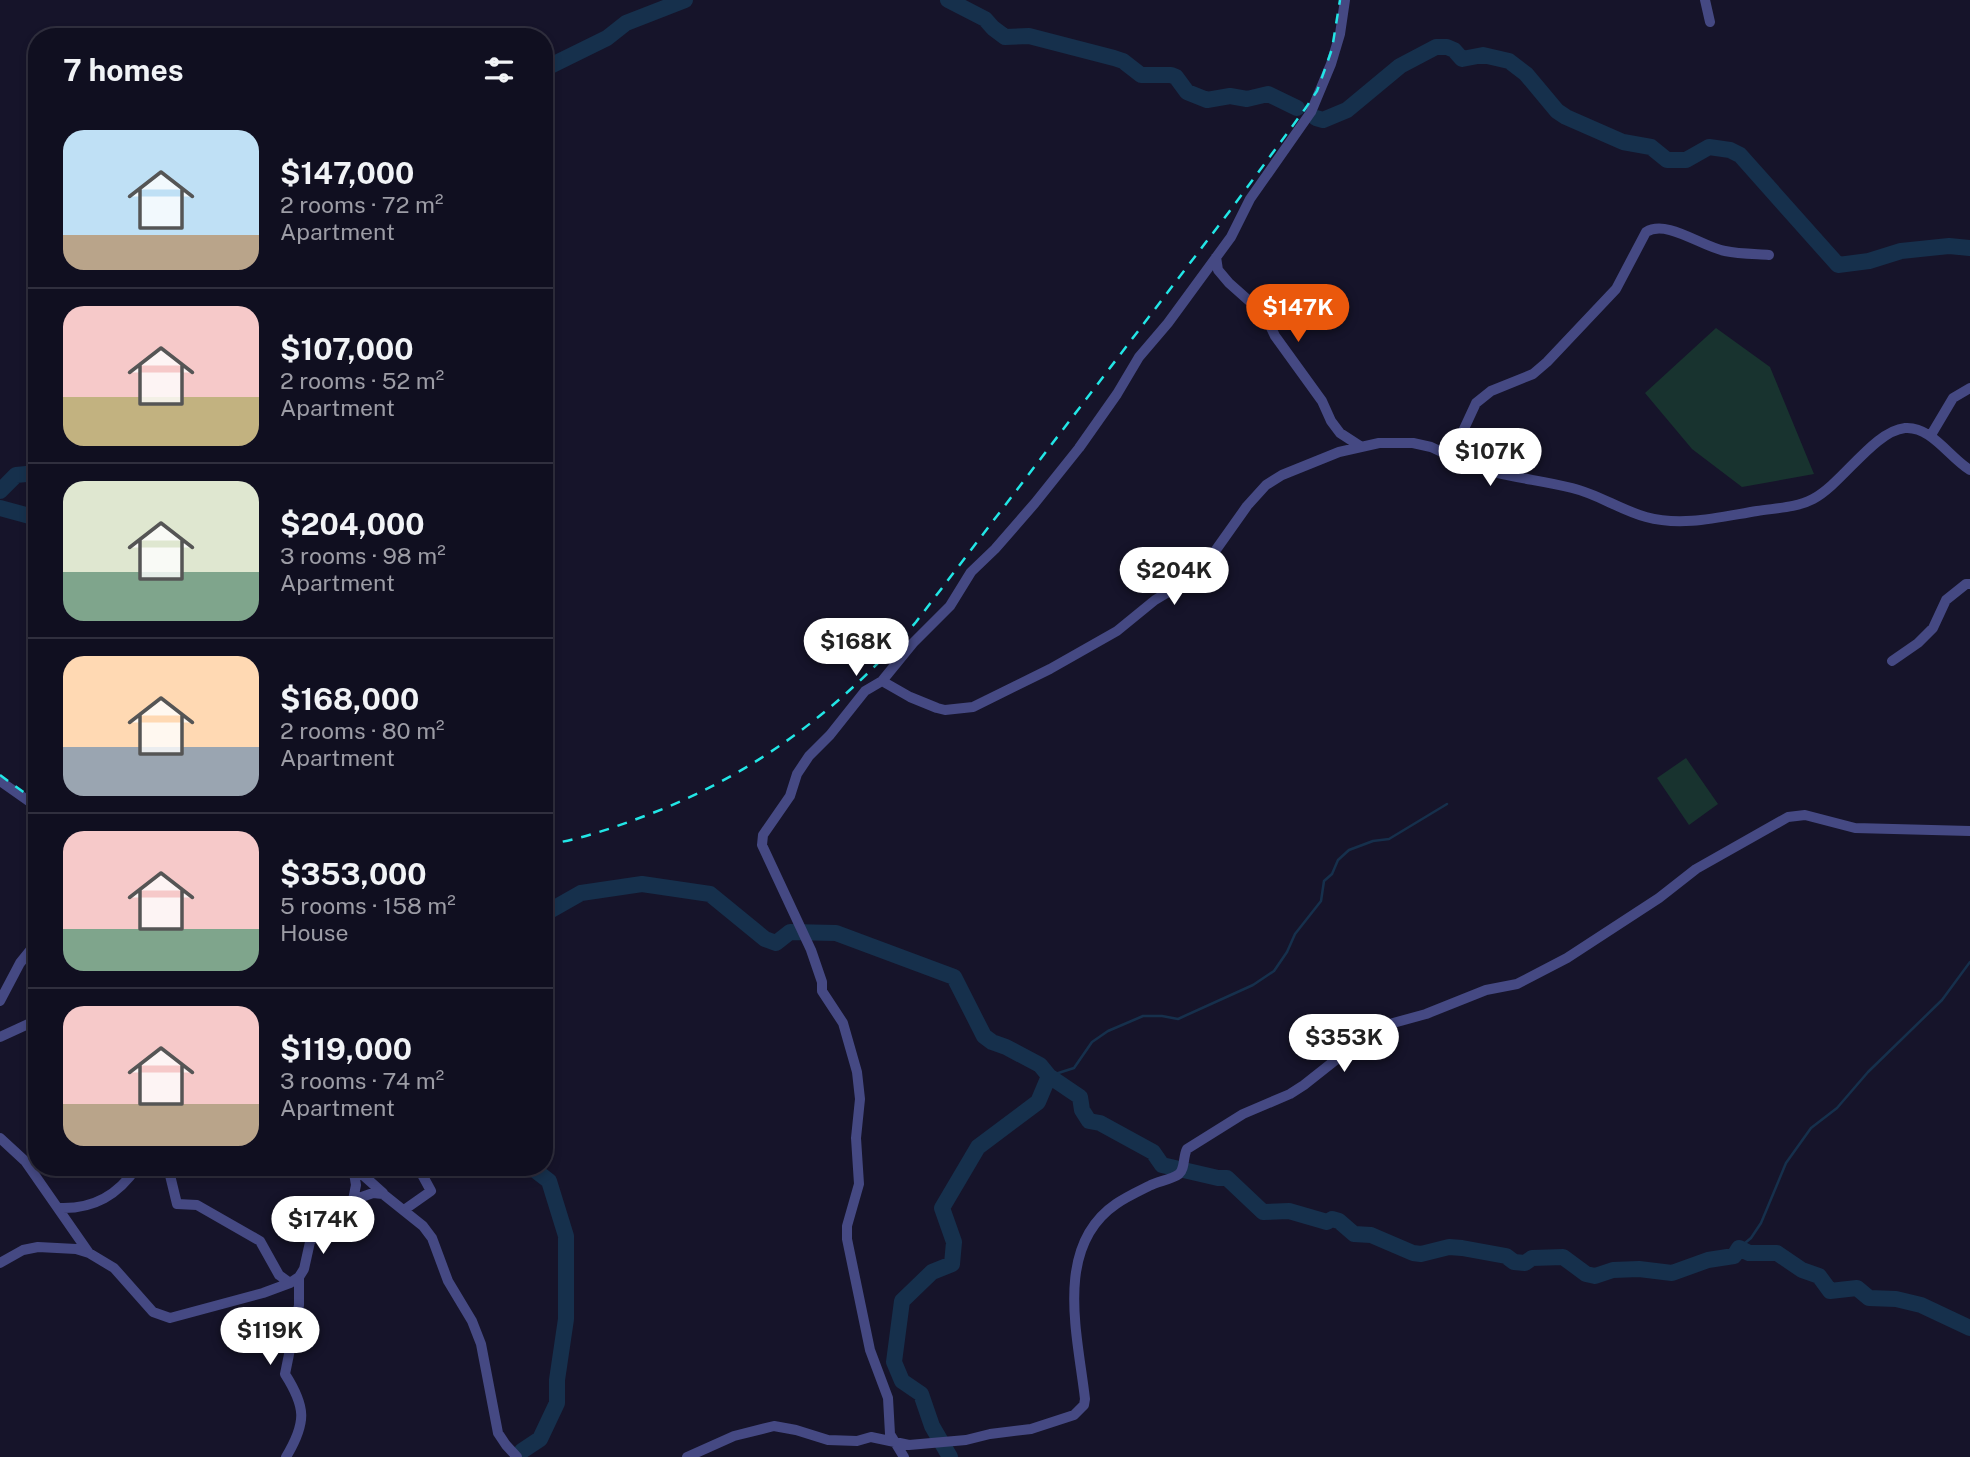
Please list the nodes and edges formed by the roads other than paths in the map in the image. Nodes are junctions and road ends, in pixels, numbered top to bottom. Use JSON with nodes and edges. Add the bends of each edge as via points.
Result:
{"nodes":[{"id":1,"x":1345,"y":0,"type":"edge"},
{"id":2,"x":1705,"y":0,"type":"edge"},
{"id":3,"x":1710,"y":22,"type":"dead end"},
{"id":4,"x":1769,"y":255,"type":"dead end"},
{"id":5,"x":1216,"y":257,"type":"junction"},
{"id":6,"x":1970,"y":388,"type":"edge"},
{"id":7,"x":1931,"y":435,"type":"junction"},
{"id":8,"x":1360,"y":446,"type":"junction"},
{"id":9,"x":1459,"y":460,"type":"junction"},
{"id":10,"x":1970,"y":470,"type":"edge"},
{"id":11,"x":1970,"y":584,"type":"edge"},
{"id":12,"x":1892,"y":661,"type":"dead end"},
{"id":13,"x":882,"y":681,"type":"junction"},
{"id":14,"x":0,"y":781,"type":"edge"},
{"id":15,"x":28,"y":801,"type":"edge"},
{"id":16,"x":1970,"y":831,"type":"edge"},
{"id":17,"x":28,"y":953,"type":"edge"},
{"id":18,"x":0,"y":1000,"type":"edge"},
{"id":19,"x":28,"y":1024,"type":"edge"},
{"id":20,"x":0,"y":1037,"type":"edge"},
{"id":21,"x":0,"y":1138,"type":"edge"},
{"id":22,"x":28,"y":1165,"type":"edge"},
{"id":23,"x":36,"y":1176,"type":"edge"},
{"id":24,"x":131,"y":1176,"type":"edge"},
{"id":25,"x":170,"y":1176,"type":"edge"},
{"id":26,"x":355,"y":1176,"type":"edge"},
{"id":27,"x":364,"y":1176,"type":"edge"},
{"id":28,"x":423,"y":1176,"type":"edge"},
{"id":29,"x":383,"y":1194,"type":"junction"},
{"id":30,"x":353,"y":1200,"type":"junction"},
{"id":31,"x":60,"y":1208,"type":"junction"},
{"id":32,"x":404,"y":1210,"type":"junction"},
{"id":33,"x":89,"y":1253,"type":"junction"},
{"id":34,"x":0,"y":1263,"type":"edge"},
{"id":35,"x":294,"y":1280,"type":"junction"},
{"id":36,"x":894,"y":1443,"type":"junction"},
{"id":37,"x":286,"y":1457,"type":"edge"},
{"id":38,"x":517,"y":1457,"type":"edge"},
{"id":39,"x":687,"y":1457,"type":"edge"},
{"id":40,"x":904,"y":1457,"type":"edge"}],
"edges":[{"from":1,"to":5,"type":"street","via":[[1331,64],[1311,112]]},
{"from":2,"to":3,"type":"street"},
{"from":4,"to":9,"type":"street","via":[[1720,251],[1660,229],[1646,232],[1616,289],[1547,362],[1533,374],[1476,402],[1457,444]]},
{"from":5,"to":8,"type":"street","via":[[1217,270],[1265,315],[1340,433]]},
{"from":5,"to":13,"type":"street","via":[[1139,357],[1079,448],[971,572],[950,606]]},
{"from":6,"to":7,"type":"street","via":[[1953,398]]},
{"from":7,"to":9,"type":"street","via":[[1907,428],[1890,433],[1825,492],[1800,504],[1696,521],[1656,520],[1584,491],[1500,475]]},
{"from":7,"to":10,"type":"street"},
{"from":8,"to":9,"type":"street","via":[[1413,443]]},
{"from":8,"to":13,"type":"street","via":[[1311,462],[1266,485],[1213,554],[1185,582],[1117,631],[973,707],[937,708]]},
{"from":11,"to":12,"type":"street","via":[[1946,600],[1933,628]]},
{"from":13,"to":36,"type":"street","via":[[865,691],[809,756],[762,845],[811,950],[822,991],[843,1023],[858,1072],[859,1184],[847,1239],[870,1350],[888,1398]]},
{"from":14,"to":15,"type":"street"},
{"from":16,"to":36,"type":"street","via":[[1855,828],[1805,815],[1788,817],[1696,869],[1567,958],[1517,984],[1486,990],[1386,1025],[1297,1090],[1243,1114],[1187,1149],[1179,1174],[1115,1205],[1094,1225],[1077,1259],[1075,1280],[1085,1399],[1080,1411],[1031,1429],[966,1440]]},
{"from":17,"to":18,"type":"street"},
{"from":19,"to":20,"type":"street"},
{"from":21,"to":22,"type":"street"},
{"from":23,"to":31,"type":"street"},
{"from":24,"to":31,"type":"street","via":[[111,1196],[83,1207]]},
{"from":25,"to":35,"type":"street","via":[[177,1204],[195,1204],[260,1241],[279,1275]]},
{"from":26,"to":30,"type":"street"},
{"from":27,"to":29,"type":"street"},
{"from":28,"to":32,"type":"street","via":[[431,1191]]},
{"from":29,"to":30,"type":"street"},
{"from":29,"to":32,"type":"street"},
{"from":30,"to":35,"type":"street","via":[[315,1234],[304,1269]]},
{"from":31,"to":33,"type":"street"},
{"from":32,"to":38,"type":"street","via":[[429,1232],[452,1288],[477,1331],[498,1433]]},
{"from":33,"to":34,"type":"street","via":[[38,1247]]},
{"from":33,"to":35,"type":"street","via":[[114,1268],[146,1306],[163,1318],[200,1311]]},
{"from":35,"to":37,"type":"street","via":[[299,1305],[285,1374],[299,1396],[302,1418]]},
{"from":36,"to":39,"type":"street","via":[[871,1437],[828,1440],[774,1426],[734,1436]]},
{"from":36,"to":40,"type":"street"}]}
